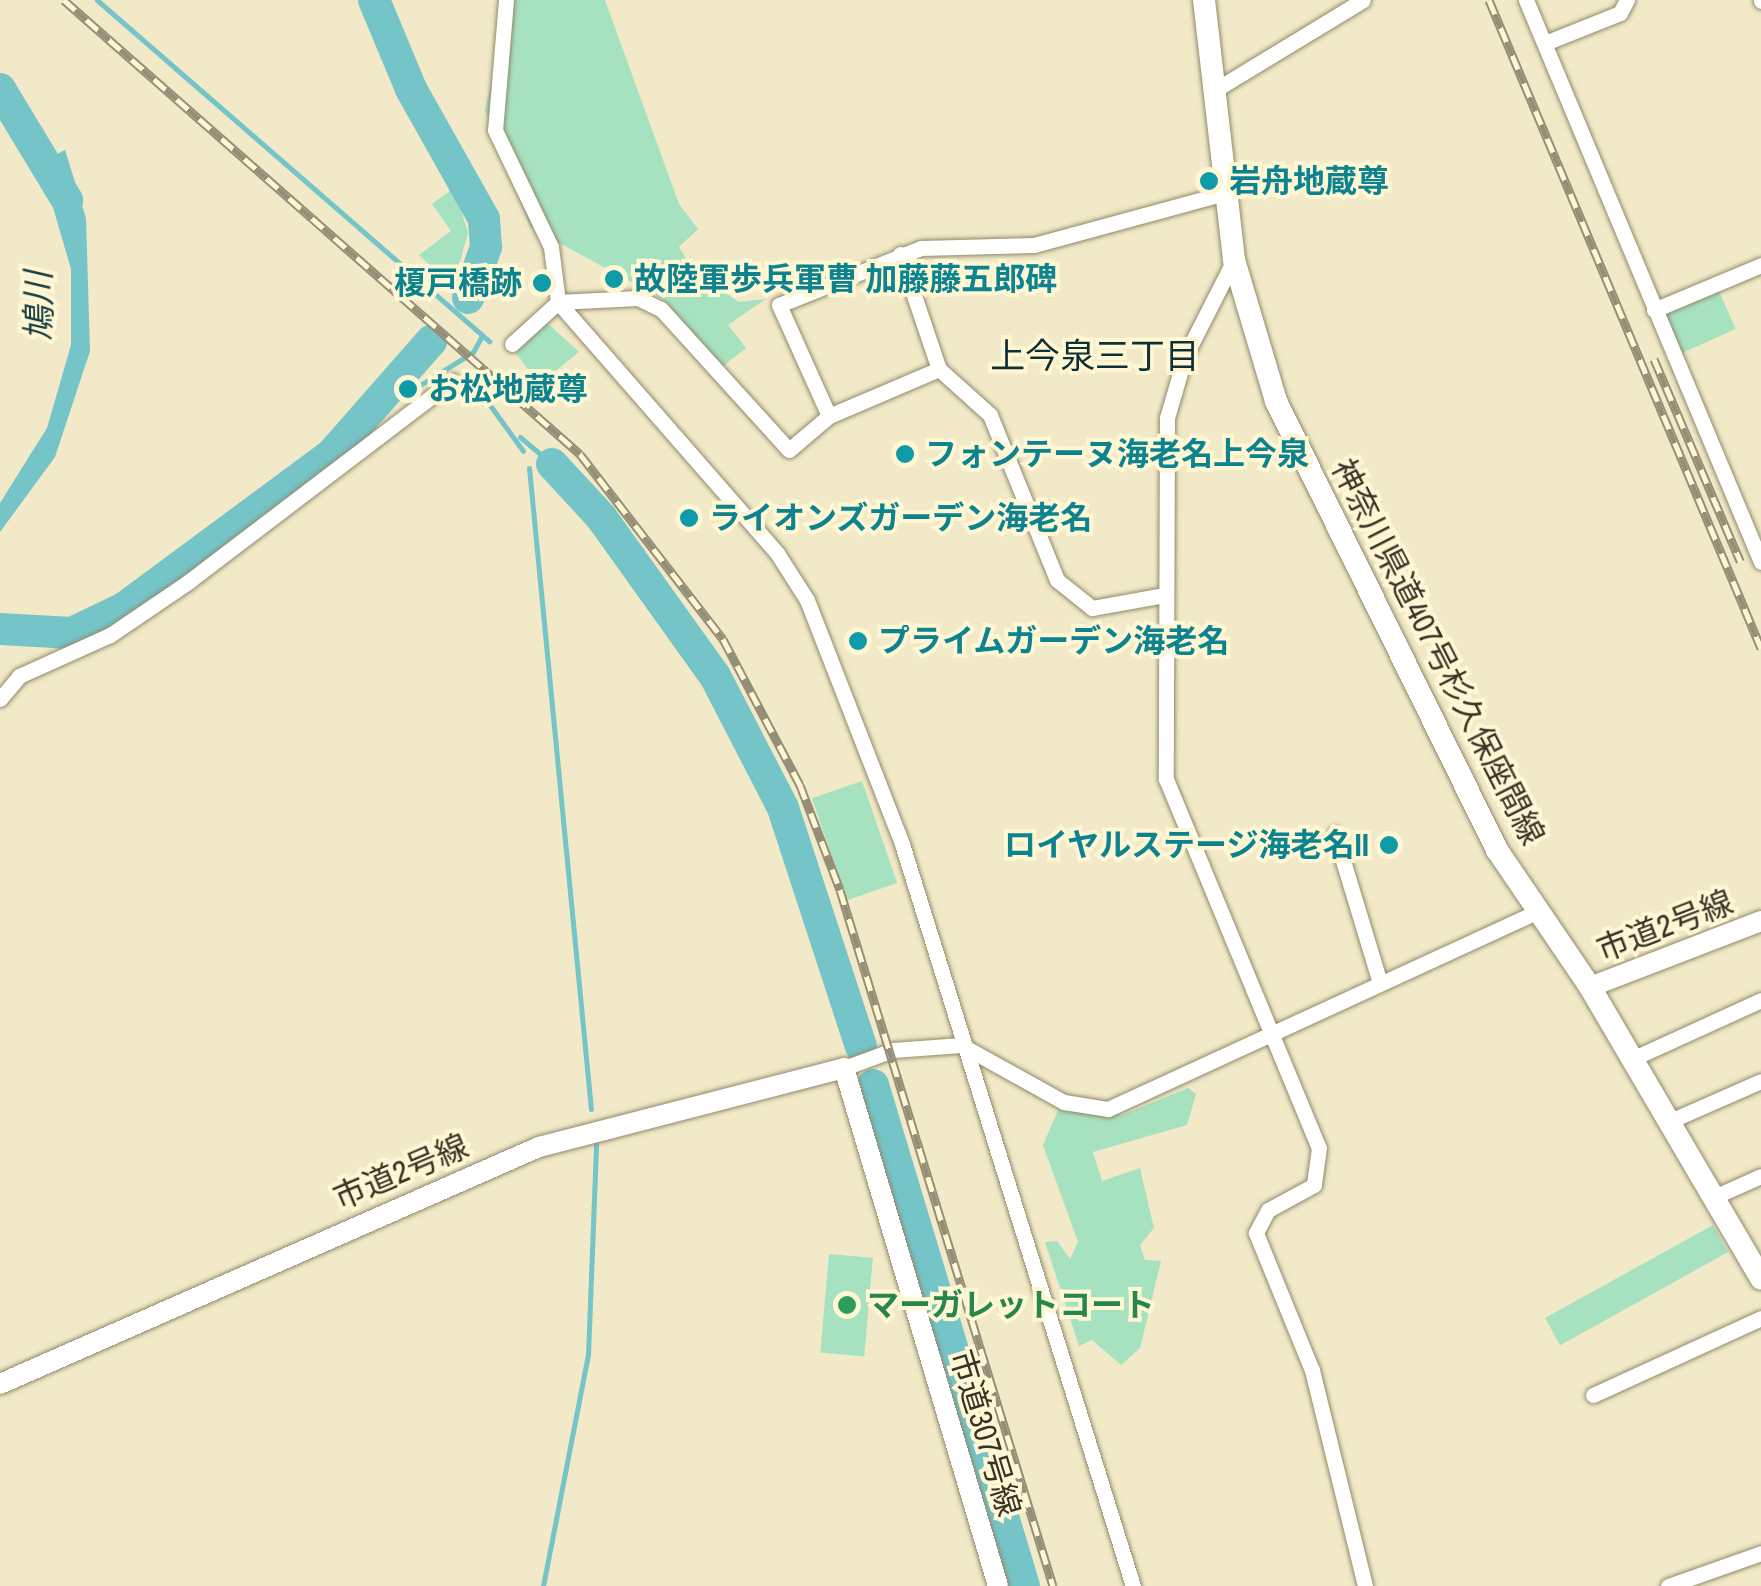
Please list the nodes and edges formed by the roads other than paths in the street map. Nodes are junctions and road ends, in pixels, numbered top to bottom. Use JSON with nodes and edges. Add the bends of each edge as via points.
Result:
{"nodes":[{"id":1,"x":506,"y":0,"type":"edge"},
{"id":2,"x":1204,"y":0,"type":"edge"},
{"id":3,"x":1363,"y":0,"type":"edge"},
{"id":4,"x":1526,"y":0,"type":"edge"},
{"id":5,"x":1624,"y":6,"type":"edge"},
{"id":6,"x":1545,"y":44,"type":"junction"},
{"id":7,"x":1215,"y":90,"type":"junction"},
{"id":8,"x":1226,"y":192,"type":"junction"},
{"id":9,"x":900,"y":254,"type":"junction"},
{"id":10,"x":1234,"y":260,"type":"junction"},
{"id":11,"x":1761,"y":265,"type":"edge"},
{"id":12,"x":558,"y":302,"type":"junction"},
{"id":13,"x":1654,"y":310,"type":"junction"},
{"id":14,"x":512,"y":344,"type":"dead end"},
{"id":15,"x":939,"y":370,"type":"junction"},
{"id":16,"x":452,"y":382,"type":"dead end"},
{"id":17,"x":829,"y":416,"type":"junction"},
{"id":18,"x":1755,"y":532,"type":"edge"},
{"id":19,"x":1761,"y":562,"type":"edge"},
{"id":20,"x":1164,"y":595,"type":"junction"},
{"id":21,"x":0,"y":699,"type":"edge"},
{"id":22,"x":1335,"y":834,"type":"dead end"},
{"id":23,"x":1538,"y":910,"type":"junction"},
{"id":24,"x":1761,"y":921,"type":"edge"},
{"id":25,"x":1380,"y":983,"type":"junction"},
{"id":26,"x":1590,"y":987,"type":"junction"},
{"id":27,"x":1761,"y":1000,"type":"edge"},
{"id":28,"x":1272,"y":1035,"type":"junction"},
{"id":29,"x":961,"y":1045,"type":"junction"},
{"id":30,"x":1634,"y":1058,"type":"junction"},
{"id":31,"x":844,"y":1068,"type":"junction"},
{"id":32,"x":1761,"y":1081,"type":"edge"},
{"id":33,"x":1670,"y":1121,"type":"junction"},
{"id":34,"x":1761,"y":1176,"type":"edge"},
{"id":35,"x":1714,"y":1197,"type":"junction"},
{"id":36,"x":1761,"y":1278,"type":"edge"},
{"id":37,"x":1761,"y":1318,"type":"edge"},
{"id":38,"x":0,"y":1384,"type":"edge"},
{"id":39,"x":1593,"y":1394,"type":"dead end"},
{"id":40,"x":1761,"y":1552,"type":"edge"},
{"id":41,"x":998,"y":1586,"type":"edge"},
{"id":42,"x":1133,"y":1586,"type":"edge"},
{"id":43,"x":1364,"y":1586,"type":"edge"},
{"id":44,"x":1668,"y":1586,"type":"edge"}],
"edges":[{"from":1,"to":12,"type":"street","via":[[495,130],[550,247]]},
{"from":2,"to":7,"type":"main road","name":"神奈川県道407号杉久保座間線"},
{"from":3,"to":7,"type":"street"},
{"from":4,"to":6,"type":"street"},
{"from":5,"to":6,"type":"street"},
{"from":6,"to":13,"type":"street"},
{"from":7,"to":8,"type":"main road","name":"神奈川県道407号杉久保座間線"},
{"from":8,"to":9,"type":"street","via":[[1034,245]]},
{"from":8,"to":10,"type":"main road","name":"神奈川県道407号杉久保座間線"},
{"from":9,"to":15,"type":"street"},
{"from":9,"to":17,"type":"street","via":[[780,305]]},
{"from":10,"to":20,"type":"street","via":[[1174,385]]},
{"from":10,"to":23,"type":"main road","name":"神奈川県道407号杉久保座間線","via":[[1276,401],[1497,850]]},
{"from":11,"to":13,"type":"street"},
{"from":12,"to":14,"type":"street"},
{"from":12,"to":17,"type":"street","via":[[610,294],[661,309],[789,450]]},
{"from":12,"to":29,"type":"street","via":[[734,504],[814,617],[902,844]]},
{"from":13,"to":18,"type":"street"},
{"from":15,"to":17,"type":"street"},
{"from":15,"to":20,"type":"street","via":[[990,415],[1056,580],[1074,599],[1112,609]]},
{"from":16,"to":21,"type":"street","via":[[138,617],[46,661]]},
{"from":18,"to":19,"type":"street"},
{"from":20,"to":28,"type":"street","via":[[1166,779]]},
{"from":22,"to":25,"type":"street"},
{"from":23,"to":25,"type":"street"},
{"from":23,"to":26,"type":"main road","name":"神奈川県道407号杉久保座間線"},
{"from":24,"to":26,"type":"street","name":"市道2号線"},
{"from":25,"to":28,"type":"street"},
{"from":26,"to":30,"type":"main road","name":"神奈川県道407号杉久保座間線"},
{"from":27,"to":30,"type":"street"},
{"from":28,"to":29,"type":"street","via":[[1108,1109],[1064,1102]]},
{"from":28,"to":43,"type":"street","via":[[1321,1163],[1314,1184],[1268,1210],[1256,1233],[1312,1370]]},
{"from":29,"to":31,"type":"street","via":[[893,1050]]},
{"from":29,"to":42,"type":"street"},
{"from":30,"to":33,"type":"main road","name":"神奈川県道407号杉久保座間線"},
{"from":31,"to":38,"type":"street","name":"市道2号線","via":[[539,1147]]},
{"from":31,"to":41,"type":"street","name":"市道307号線"},
{"from":32,"to":33,"type":"street"},
{"from":33,"to":35,"type":"main road","name":"神奈川県道407号杉久保座間線"},
{"from":34,"to":35,"type":"street"},
{"from":35,"to":36,"type":"main road","name":"神奈川県道407号杉久保座間線"},
{"from":37,"to":39,"type":"street"},
{"from":40,"to":44,"type":"street"}]}
